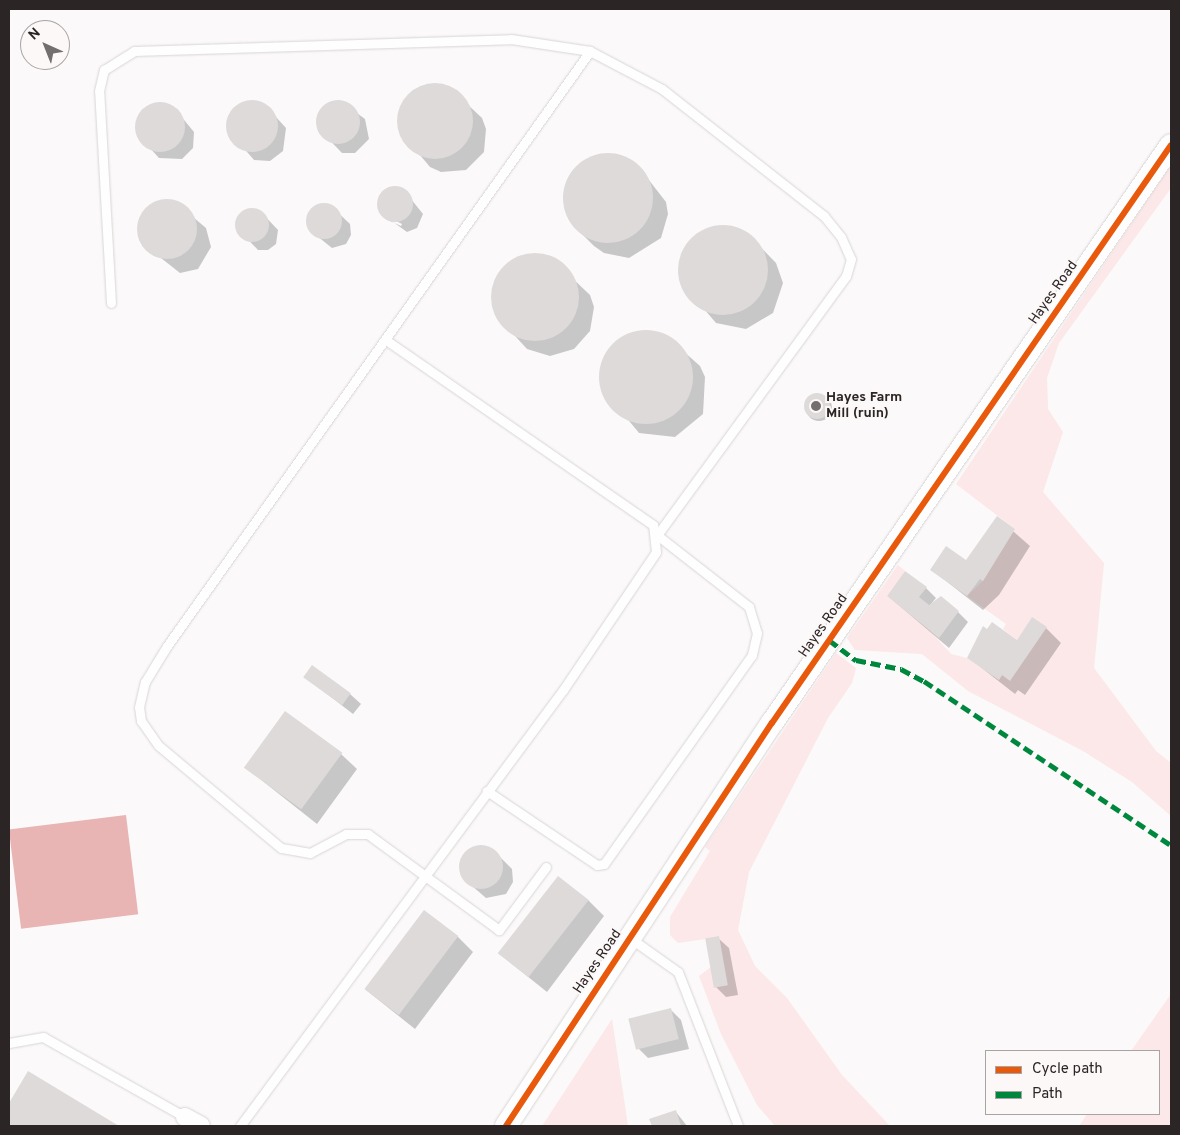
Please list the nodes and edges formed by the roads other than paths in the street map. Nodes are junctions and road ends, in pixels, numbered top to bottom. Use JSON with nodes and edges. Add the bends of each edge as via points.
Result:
{"nodes":[{"id":1,"x":590,"y":51,"type":"junction"},
{"id":2,"x":1171,"y":145,"type":"edge"},
{"id":3,"x":111,"y":303,"type":"dead end"},
{"id":4,"x":386,"y":340,"type":"junction"},
{"id":5,"x":657,"y":535,"type":"junction"},
{"id":6,"x":486,"y":791,"type":"junction"},
{"id":7,"x":546,"y":867,"type":"dead end"},
{"id":8,"x":425,"y":875,"type":"junction"},
{"id":9,"x":629,"y":938,"type":"junction"},
{"id":10,"x":9,"y":1043,"type":"edge"},
{"id":11,"x":185,"y":1117,"type":"joint"},
{"id":12,"x":201,"y":1126,"type":"edge"},
{"id":13,"x":240,"y":1126,"type":"edge"},
{"id":14,"x":506,"y":1126,"type":"edge"},
{"id":15,"x":738,"y":1126,"type":"edge"}],
"edges":[{"from":1,"to":3,"type":"lane","via":[[511,39],[134,51],[104,70],[99,91]]},
{"from":1,"to":4,"type":"lane"},
{"from":1,"to":5,"type":"lane","via":[[662,89],[824,216],[851,259],[846,276]]},
{"from":2,"to":9,"type":"street","name":"Hayes Road","via":[[772,723]]},
{"from":4,"to":5,"type":"lane","via":[[639,514],[653,525]]},
{"from":4,"to":8,"type":"lane","via":[[167,646],[145,682],[141,721],[158,745],[281,848],[310,852],[359,832],[378,840]]},
{"from":5,"to":6,"type":"lane","via":[[656,552],[647,569]]},
{"from":5,"to":6,"type":"lane","via":[[749,607],[757,634],[752,655],[716,711],[604,864],[596,865]]},
{"from":6,"to":8,"type":"lane"},
{"from":7,"to":8,"type":"lane","via":[[500,930]]},
{"from":8,"to":13,"type":"lane"},
{"from":9,"to":14,"type":"street","name":"Hayes Road"},
{"from":9,"to":15,"type":"lane","via":[[678,972]]},
{"from":10,"to":11,"type":"lane","via":[[43,1036]]},
{"from":11,"to":12,"type":"street"}]}
